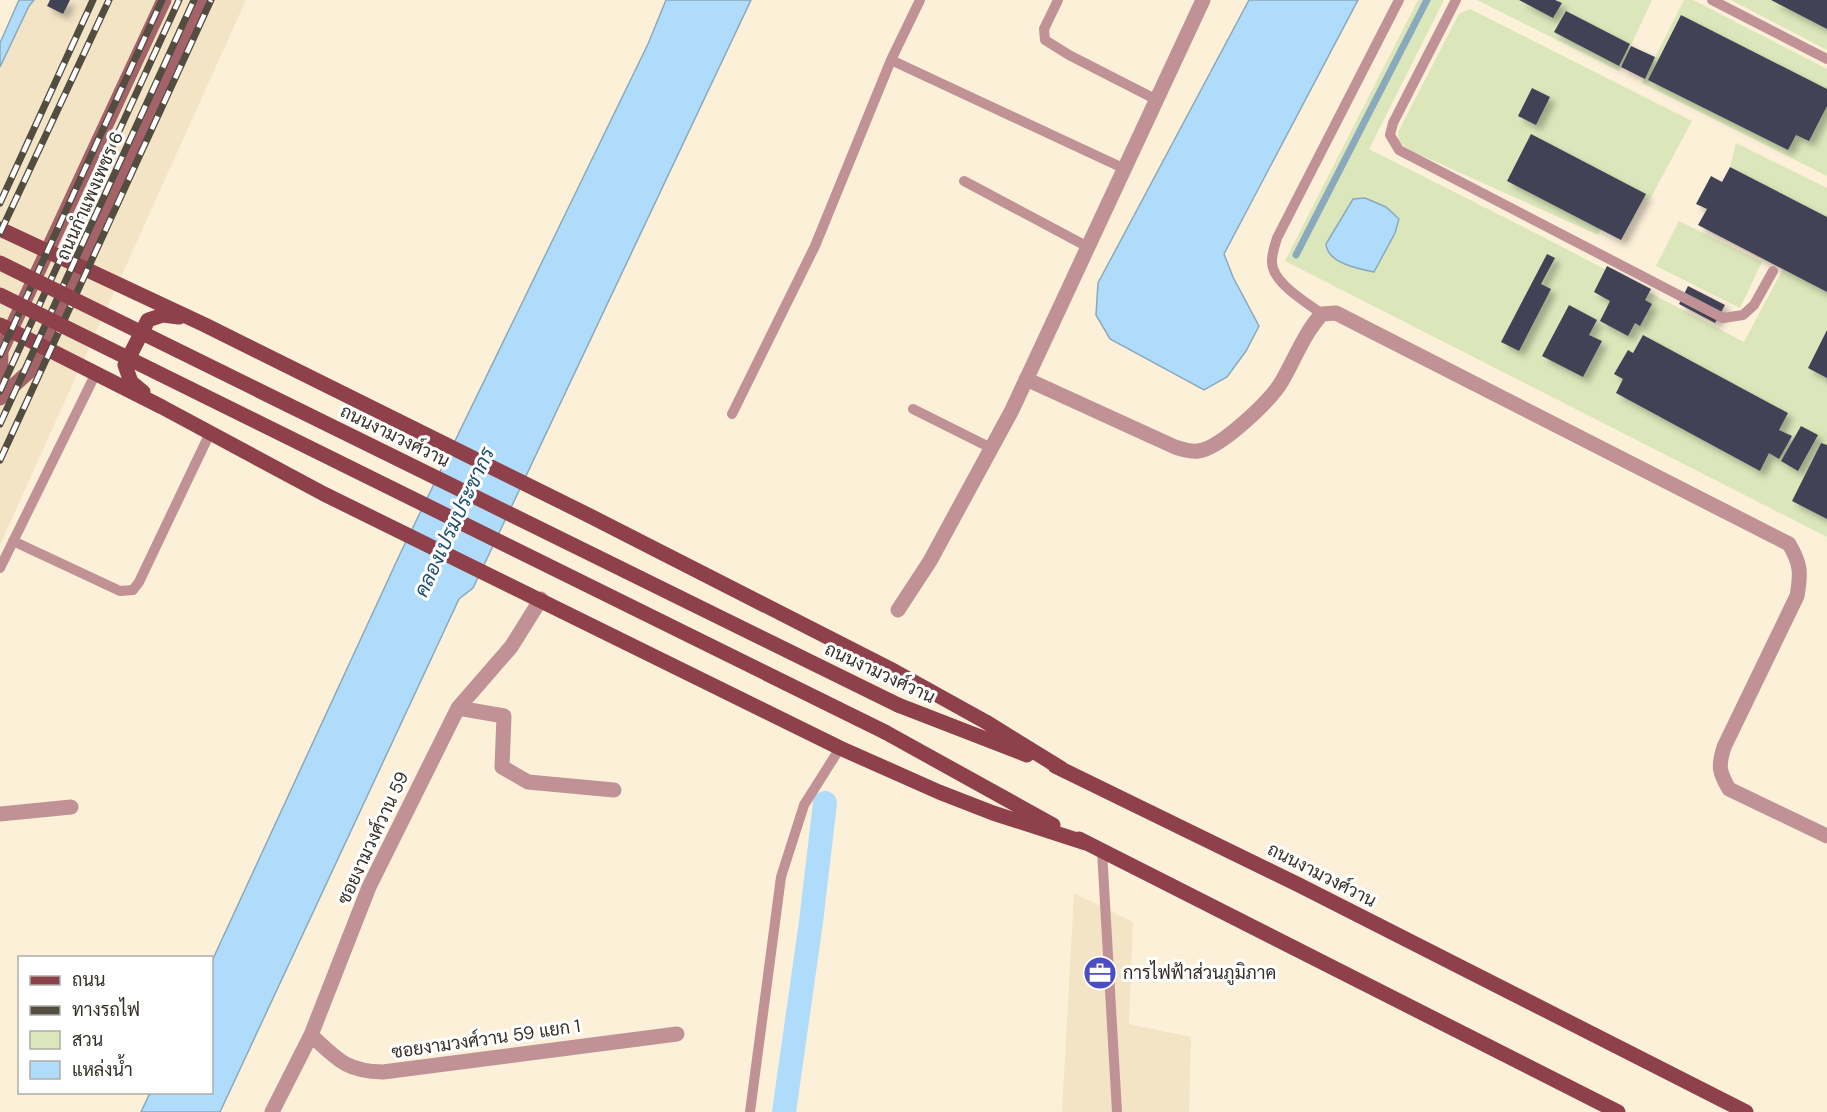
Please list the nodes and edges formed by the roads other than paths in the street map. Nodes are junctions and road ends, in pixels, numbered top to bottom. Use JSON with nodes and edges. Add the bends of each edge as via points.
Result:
{"nodes":[{"id":1,"x":164,"y":0,"type":"edge"},
{"id":2,"x":200,"y":0,"type":"edge"},
{"id":3,"x":920,"y":0,"type":"edge"},
{"id":4,"x":1058,"y":0,"type":"edge"},
{"id":5,"x":1203,"y":0,"type":"edge"},
{"id":6,"x":1399,"y":0,"type":"edge"},
{"id":7,"x":1456,"y":0,"type":"edge"},
{"id":8,"x":1712,"y":0,"type":"edge"},
{"id":9,"x":1827,"y":59,"type":"edge"},
{"id":10,"x":891,"y":60,"type":"junction"},
{"id":11,"x":1157,"y":100,"type":"junction"},
{"id":12,"x":1125,"y":169,"type":"junction"},
{"id":13,"x":964,"y":181,"type":"dead end"},
{"id":14,"x":0,"y":228,"type":"edge"},
{"id":15,"x":1088,"y":247,"type":"junction"},
{"id":16,"x":47,"y":250,"type":"junction"},
{"id":17,"x":0,"y":264,"type":"edge"},
{"id":18,"x":80,"y":265,"type":"junction"},
{"id":19,"x":1773,"y":271,"type":"dead end"},
{"id":20,"x":0,"y":295,"type":"edge"},
{"id":21,"x":1322,"y":314,"type":"junction"},
{"id":22,"x":205,"y":325,"type":"junction"},
{"id":23,"x":5,"y":328,"type":"edge"},
{"id":24,"x":43,"y":346,"type":"junction"},
{"id":25,"x":96,"y":374,"type":"junction"},
{"id":26,"x":1026,"y":379,"type":"junction"},
{"id":27,"x":0,"y":398,"type":"edge"},
{"id":28,"x":162,"y":407,"type":"junction"},
{"id":29,"x":913,"y":409,"type":"dead end"},
{"id":30,"x":732,"y":414,"type":"dead end"},
{"id":31,"x":210,"y":434,"type":"junction"},
{"id":32,"x":991,"y":448,"type":"junction"},
{"id":33,"x":13,"y":541,"type":"junction"},
{"id":34,"x":0,"y":568,"type":"edge"},
{"id":35,"x":541,"y":599,"type":"junction"},
{"id":36,"x":897,"y":610,"type":"dead end"},
{"id":37,"x":458,"y":708,"type":"junction"},
{"id":38,"x":840,"y":748,"type":"junction"},
{"id":39,"x":1062,"y":769,"type":"junction"},
{"id":40,"x":614,"y":790,"type":"dead end"},
{"id":41,"x":71,"y":807,"type":"dead end"},
{"id":42,"x":0,"y":814,"type":"edge"},
{"id":43,"x":1827,"y":836,"type":"edge"},
{"id":44,"x":1086,"y":843,"type":"junction"},
{"id":45,"x":1102,"y":851,"type":"junction"},
{"id":46,"x":677,"y":1034,"type":"dead end"},
{"id":47,"x":310,"y":1035,"type":"junction"},
{"id":48,"x":272,"y":1112,"type":"edge"},
{"id":49,"x":750,"y":1112,"type":"edge"},
{"id":50,"x":1117,"y":1112,"type":"edge"},
{"id":51,"x":1618,"y":1112,"type":"edge"},
{"id":52,"x":1746,"y":1112,"type":"edge"}],
"edges":[{"from":1,"to":16,"type":"street","name":"ถนนกำแพงเพชร 6"},
{"from":2,"to":18,"type":"street","name":"ถนนกำแพงเพชร 6"},
{"from":3,"to":10,"type":"lane"},
{"from":4,"to":11,"type":"lane","via":[[1044,29],[1045,40]]},
{"from":5,"to":11,"type":"street"},
{"from":6,"to":21,"type":"lane","via":[[1277,238],[1273,271],[1280,282]]},
{"from":7,"to":19,"type":"lane","via":[[1393,123],[1390,135],[1398,150],[1723,318],[1743,315],[1754,305]]},
{"from":8,"to":9,"type":"lane"},
{"from":10,"to":12,"type":"lane"},
{"from":10,"to":30,"type":"lane","via":[[815,246]]},
{"from":11,"to":12,"type":"street"},
{"from":12,"to":15,"type":"street"},
{"from":13,"to":15,"type":"lane"},
{"from":14,"to":16,"type":"main road"},
{"from":15,"to":26,"type":"street"},
{"from":16,"to":18,"type":"main road"},
{"from":16,"to":23,"type":"street","name":"ถนนกำแพงเพชร 6"},
{"from":17,"to":39,"type":"main road","name":"ถนนงามวงศ์วาน","bridge":true,"via":[[898,705]]},
{"from":18,"to":22,"type":"main road"},
{"from":18,"to":24,"type":"street","name":"ถนนกำแพงเพชร 6"},
{"from":20,"to":44,"type":"main road","bridge":true,"via":[[885,732]]},
{"from":21,"to":26,"type":"street","via":[[1313,323],[1280,385],[1218,443],[1198,451],[1175,447]]},
{"from":21,"to":43,"type":"street","via":[[1335,313],[1789,544],[1801,573],[1797,596],[1719,762],[1729,789]]},
{"from":22,"to":28,"type":"main road","via":[[163,315],[148,320],[125,365],[126,372],[131,382]]},
{"from":22,"to":39,"type":"main road","via":[[894,670]]},
{"from":23,"to":24,"type":"main road"},
{"from":23,"to":27,"type":"street","name":"ถนนกำแพงเพชร 6"},
{"from":24,"to":25,"type":"main road"},
{"from":24,"to":27,"type":"street","name":"ถนนกำแพงเพชร 6","via":[[33,368]]},
{"from":25,"to":28,"type":"main road"},
{"from":25,"to":33,"type":"lane"},
{"from":26,"to":32,"type":"street"},
{"from":28,"to":31,"type":"main road"},
{"from":29,"to":32,"type":"lane"},
{"from":31,"to":33,"type":"lane","via":[[134,590],[120,591]]},
{"from":31,"to":35,"type":"main road"},
{"from":32,"to":36,"type":"street","via":[[930,561]]},
{"from":33,"to":34,"type":"lane"},
{"from":35,"to":37,"type":"street","name":"ซอยงามวงศ์วาน 59","via":[[511,647]]},
{"from":35,"to":38,"type":"main road"},
{"from":37,"to":40,"type":"street","via":[[504,716],[502,767],[528,782]]},
{"from":37,"to":47,"type":"street","name":"ซอยงามวงศ์วาน 59","via":[[369,887]]},
{"from":38,"to":44,"type":"main road","via":[[993,813]]},
{"from":38,"to":49,"type":"lane","via":[[804,805],[781,877]]},
{"from":39,"to":52,"type":"main road","name":"ถนนงามวงศ์วาน"},
{"from":41,"to":42,"type":"street"},
{"from":44,"to":45,"type":"main road"},
{"from":45,"to":50,"type":"lane"},
{"from":45,"to":51,"type":"main road"},
{"from":46,"to":47,"type":"street","name":"ซอยงามวงศ์วาน 59 แยก 1","via":[[383,1072],[363,1072],[342,1063]]},
{"from":47,"to":48,"type":"street","name":"ซอยงามวงศ์วาน 59"}]}
